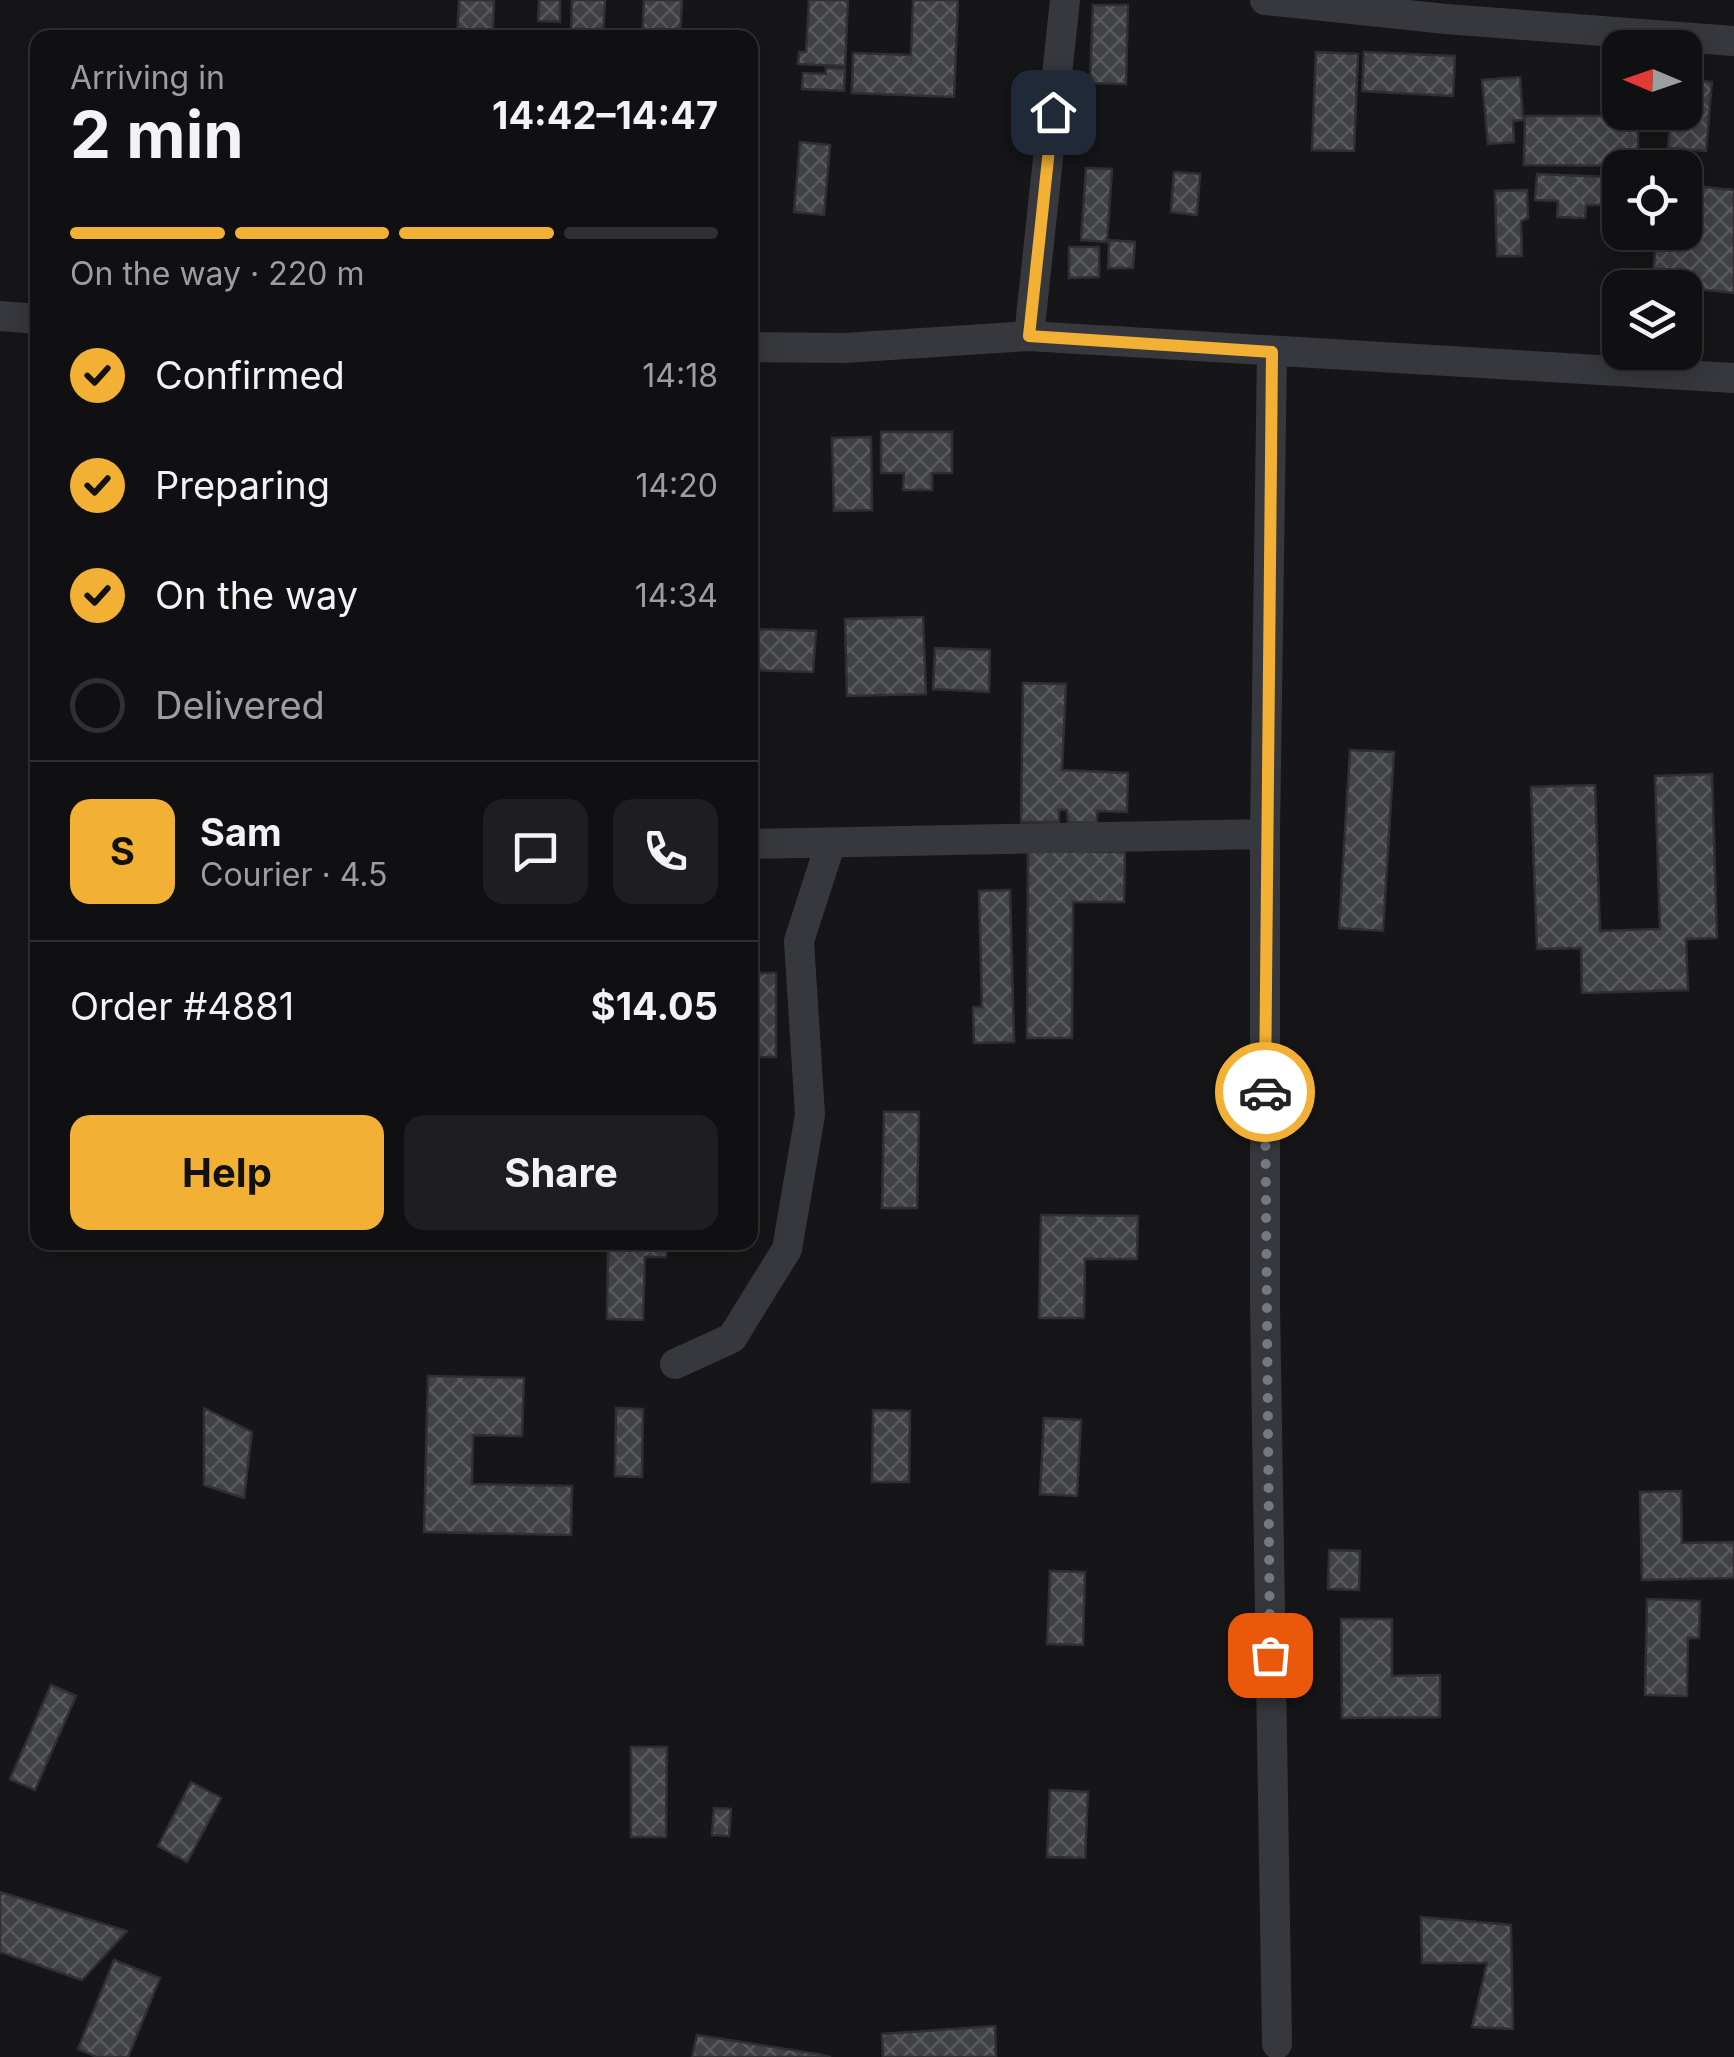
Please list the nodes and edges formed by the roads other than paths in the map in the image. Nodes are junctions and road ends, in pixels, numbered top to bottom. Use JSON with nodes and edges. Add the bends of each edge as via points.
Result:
{"nodes":[{"id":1,"x":1065,"y":0,"type":"edge"},
{"id":2,"x":1266,"y":0,"type":"edge"},
{"id":3,"x":1734,"y":41,"type":"edge"},
{"id":4,"x":0,"y":316,"type":"edge"},
{"id":5,"x":30,"y":319,"type":"edge"},
{"id":6,"x":1029,"y":336,"type":"junction"},
{"id":7,"x":758,"y":348,"type":"edge"},
{"id":8,"x":1272,"y":352,"type":"junction"},
{"id":9,"x":1734,"y":378,"type":"edge"},
{"id":10,"x":1265,"y":834,"type":"junction"},
{"id":11,"x":758,"y":844,"type":"edge"},
{"id":12,"x":830,"y":845,"type":"junction"},
{"id":13,"x":675,"y":1364,"type":"dead end"},
{"id":14,"x":1277,"y":2044,"type":"dead end"}],
"edges":[{"from":1,"to":6,"type":"street"},
{"from":2,"to":3,"type":"street"},
{"from":4,"to":5,"type":"street"},
{"from":6,"to":7,"type":"street"},
{"from":6,"to":8,"type":"street"},
{"from":8,"to":9,"type":"street"},
{"from":8,"to":10,"type":"street"},
{"from":10,"to":12,"type":"street"},
{"from":10,"to":14,"type":"street"},
{"from":11,"to":12,"type":"street"},
{"from":12,"to":13,"type":"street","via":[[799,941],[810,1115],[787,1249],[732,1338]]}]}
